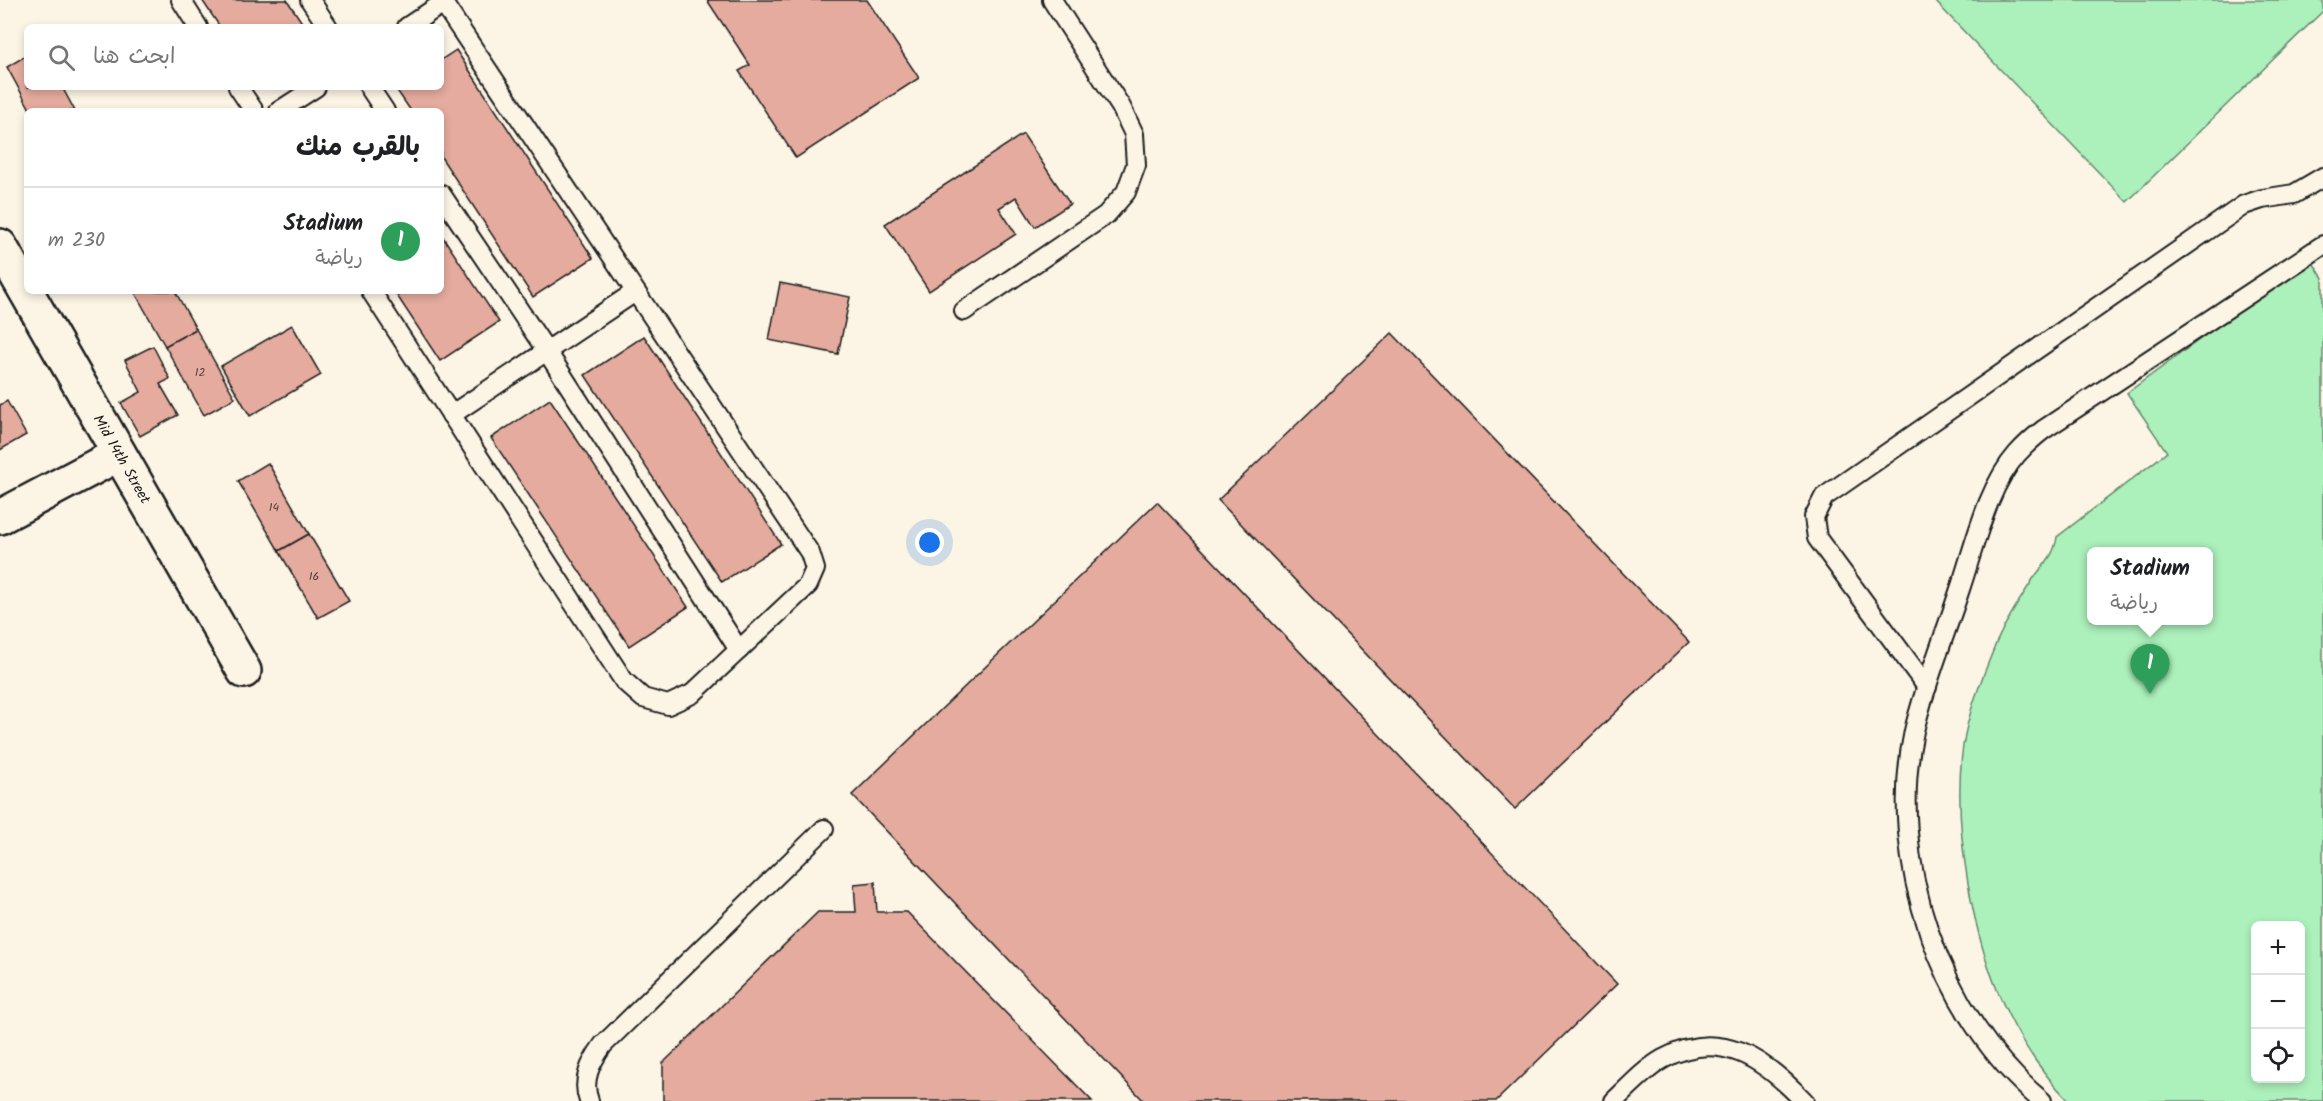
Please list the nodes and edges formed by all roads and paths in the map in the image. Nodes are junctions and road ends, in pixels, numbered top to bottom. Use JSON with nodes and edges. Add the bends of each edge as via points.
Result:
{"nodes":[{"id":1,"x":181,"y":0,"type":"edge"},
{"id":2,"x":310,"y":0,"type":"edge"},
{"id":3,"x":1052,"y":0,"type":"edge"},
{"id":4,"x":442,"y":2,"type":"edge"},
{"id":5,"x":196,"y":24,"type":"edge"},
{"id":6,"x":326,"y":24,"type":"edge"},
{"id":7,"x":411,"y":24,"type":"edge"},
{"id":8,"x":240,"y":90,"type":"edge"},
{"id":9,"x":310,"y":90,"type":"edge"},
{"id":10,"x":371,"y":90,"type":"edge"},
{"id":11,"x":252,"y":108,"type":"edge"},
{"id":12,"x":284,"y":108,"type":"edge"},
{"id":13,"x":384,"y":108,"type":"edge"},
{"id":14,"x":2323,"y":177,"type":"edge"},
{"id":15,"x":444,"y":198,"type":"edge"},
{"id":16,"x":2323,"y":245,"type":"edge"},
{"id":17,"x":0,"y":246,"type":"edge"},
{"id":18,"x":24,"y":288,"type":"edge"},
{"id":19,"x":635,"y":292,"type":"junction"},
{"id":20,"x":27,"y":294,"type":"edge"},
{"id":21,"x":373,"y":294,"type":"edge"},
{"id":22,"x":964,"y":311,"type":"dead end"},
{"id":23,"x":546,"y":350,"type":"junction"},
{"id":24,"x":451,"y":415,"type":"junction"},
{"id":25,"x":119,"y":454,"type":"junction"},
{"id":26,"x":0,"y":517,"type":"edge"},
{"id":27,"x":739,"y":650,"type":"junction"},
{"id":28,"x":244,"y":672,"type":"dead end"},
{"id":29,"x":1927,"y":687,"type":"junction"},
{"id":30,"x":824,"y":829,"type":"dead end"},
{"id":31,"x":589,"y":1101,"type":"edge"},
{"id":32,"x":1614,"y":1101,"type":"edge"},
{"id":33,"x":1804,"y":1101,"type":"edge"},
{"id":34,"x":2042,"y":1101,"type":"edge"}],
"edges":[{"from":1,"to":5,"type":"lane"},
{"from":2,"to":6,"type":"lane"},
{"from":3,"to":22,"type":"lane","via":[[1121,107],[1134,134],[1136,165],[1126,192],[1106,215]]},
{"from":4,"to":7,"type":"lane"},
{"from":4,"to":19,"type":"lane"},
{"from":8,"to":11,"type":"lane"},
{"from":9,"to":12,"type":"lane"},
{"from":10,"to":13,"type":"lane"},
{"from":14,"to":29,"type":"lane","via":[[2294,194],[2244,205],[1824,497],[1814,517],[1817,538]]},
{"from":15,"to":23,"type":"lane"},
{"from":16,"to":29,"type":"lane","via":[[2043,429],[2016,455],[1989,505]]},
{"from":17,"to":18,"type":"street","name":"Mid 14th Street"},
{"from":19,"to":23,"type":"lane"},
{"from":19,"to":27,"type":"lane","via":[[810,553],[815,569],[808,585]]},
{"from":20,"to":25,"type":"street","name":"Mid 14th Street"},
{"from":21,"to":24,"type":"lane"},
{"from":23,"to":24,"type":"lane"},
{"from":23,"to":27,"type":"lane"},
{"from":24,"to":27,"type":"lane","via":[[624,681],[643,698],[668,705],[692,694]]},
{"from":25,"to":26,"type":"street"},
{"from":25,"to":28,"type":"street","name":"Mid 14th Street"},
{"from":29,"to":34,"type":"lane","via":[[1908,769],[1906,808],[1915,885],[1940,961],[1959,998],[2000,1058]]},
{"from":30,"to":31,"type":"lane","via":[[603,1045],[586,1077]]},
{"from":32,"to":33,"type":"lane","via":[[1663,1059],[1702,1045],[1733,1049],[1755,1060]]}]}
